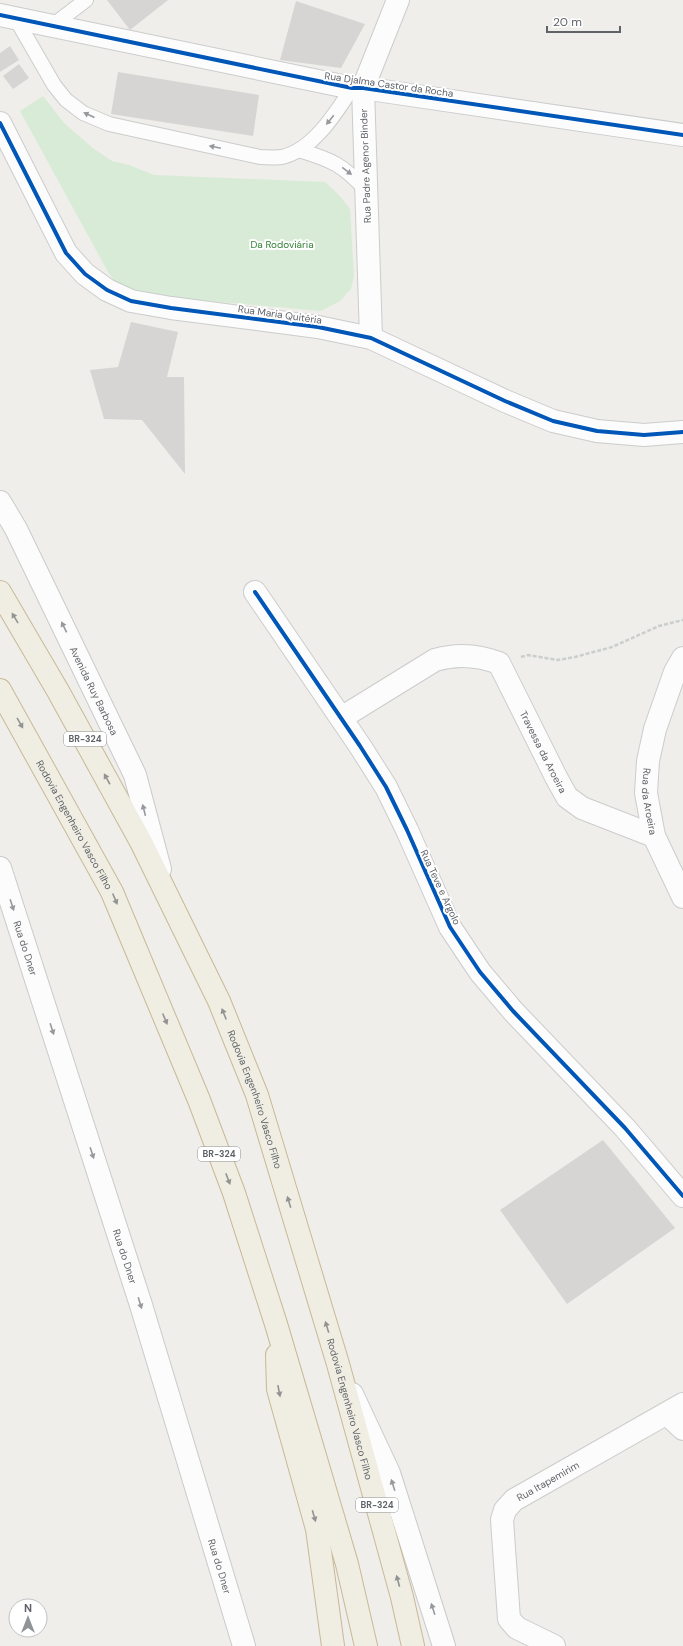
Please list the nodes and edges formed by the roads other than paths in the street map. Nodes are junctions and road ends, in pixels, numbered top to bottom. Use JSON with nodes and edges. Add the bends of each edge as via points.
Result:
{"nodes":[{"id":1,"x":86,"y":0,"type":"edge"},
{"id":2,"x":398,"y":0,"type":"edge"},
{"id":3,"x":8,"y":17,"type":"edge"},
{"id":4,"x":52,"y":26,"type":"junction"},
{"id":5,"x":358,"y":88,"type":"junction"},
{"id":6,"x":0,"y":123,"type":"edge"},
{"id":7,"x":683,"y":135,"type":"edge"},
{"id":8,"x":299,"y":150,"type":"junction"},
{"id":9,"x":366,"y":190,"type":"junction"},
{"id":10,"x":371,"y":338,"type":"junction"},
{"id":11,"x":683,"y":432,"type":"edge"},
{"id":12,"x":0,"y":502,"type":"edge"},
{"id":13,"x":0,"y":592,"type":"edge"},
{"id":14,"x":255,"y":592,"type":"dead end"},
{"id":15,"x":683,"y":658,"type":"edge"},
{"id":16,"x":0,"y":690,"type":"edge"},
{"id":17,"x":341,"y":718,"type":"junction"},
{"id":18,"x":654,"y":836,"type":"junction"},
{"id":19,"x":0,"y":868,"type":"edge"},
{"id":20,"x":165,"y":888,"type":"junction"},
{"id":21,"x":683,"y":897,"type":"edge"},
{"id":22,"x":683,"y":1196,"type":"edge"},
{"id":23,"x":276,"y":1324,"type":"junction"},
{"id":24,"x":338,"y":1364,"type":"junction"},
{"id":25,"x":675,"y":1409,"type":"edge"},
{"id":26,"x":683,"y":1429,"type":"edge"},
{"id":27,"x":244,"y":1646,"type":"edge"},
{"id":28,"x":333,"y":1646,"type":"edge"},
{"id":29,"x":366,"y":1646,"type":"edge"},
{"id":30,"x":413,"y":1646,"type":"edge"},
{"id":31,"x":444,"y":1646,"type":"edge"},
{"id":32,"x":554,"y":1646,"type":"edge"}],
"edges":[{"from":1,"to":4,"type":"lane"},
{"from":2,"to":5,"type":"street","name":"Rua Padre Agenor Binder"},
{"from":3,"to":4,"type":"street","name":"Rua Djalma Castor da Rocha"},
{"from":8,"to":3,"type":"lane","one_way":true,"via":[[282,157],[260,157],[109,124],[83,113],[66,100],[54,85]]},
{"from":4,"to":5,"type":"street","name":"Rua Djalma Castor da Rocha"},
{"from":5,"to":7,"type":"street","name":"Rua Djalma Castor da Rocha"},
{"from":5,"to":8,"type":"lane","one_way":true,"via":[[330,121]]},
{"from":5,"to":9,"type":"street","name":"Rua Padre Agenor Binder"},
{"from":6,"to":10,"type":"street","name":"Rua Maria Quitéria","via":[[66,253],[85,274],[107,290],[131,301],[318,327]]},
{"from":8,"to":9,"type":"lane","one_way":true,"via":[[338,165],[351,173]]},
{"from":9,"to":10,"type":"street","name":"Rua Padre Agenor Binder"},
{"from":10,"to":11,"type":"street","name":"Rua Maria Quitéria","via":[[505,401],[553,420],[597,431],[644,435]]},
{"from":20,"to":12,"type":"street","name":"Avenida Ruy Barbosa","one_way":true,"via":[[135,775],[16,529]]},
{"from":20,"to":13,"type":"highway","name":"Rodovia Engenheiro Vasco Filho","number":"BR-324","one_way":true,"via":[[58,691]]},
{"from":14,"to":17,"type":"street","name":"Rua Teve e Argolo"},
{"from":15,"to":18,"type":"street","name":"Rua da Aroeira","via":[[675,672],[655,729],[648,761],[646,793]]},
{"from":16,"to":23,"type":"highway","name":"Rodovia Engenheiro Vasco Filho","number":"BR-324","one_way":true,"via":[[112,892],[199,1100],[234,1193]]},
{"from":17,"to":18,"type":"street","name":"Travessa da Aroeira","via":[[436,660],[450,656],[466,656],[500,663],[567,797],[582,808]]},
{"from":17,"to":22,"type":"street","name":"Rua Teve e Argolo","via":[[386,787],[450,927],[480,972],[513,1011],[625,1128]]},
{"from":18,"to":21,"type":"street","name":"Rua da Aroeira"},
{"from":19,"to":27,"type":"street","name":"Rua do Dner","one_way":true,"via":[[140,1305]]},
{"from":24,"to":20,"type":"highway","name":"Rodovia Engenheiro Vasco Filho","number":"BR-324","one_way":true,"via":[[257,1095],[219,1001]]},
{"from":23,"to":28,"type":"highway","one_way":true,"via":[[278,1389],[317,1529]]},
{"from":23,"to":29,"type":"highway","name":"Rodovia Engenheiro Vasco Filho","number":"BR-324","via":[[347,1564]]},
{"from":30,"to":24,"type":"highway","name":"Rodovia Engenheiro Vasco Filho","number":"BR-324","one_way":true},
{"from":31,"to":24,"type":"street","one_way":true,"via":[[389,1473]]},
{"from":25,"to":26,"type":"street"},
{"from":25,"to":32,"type":"street","name":"Rua Itapemirim","via":[[509,1504],[505,1510],[502,1520],[509,1619],[517,1628]]}]}
